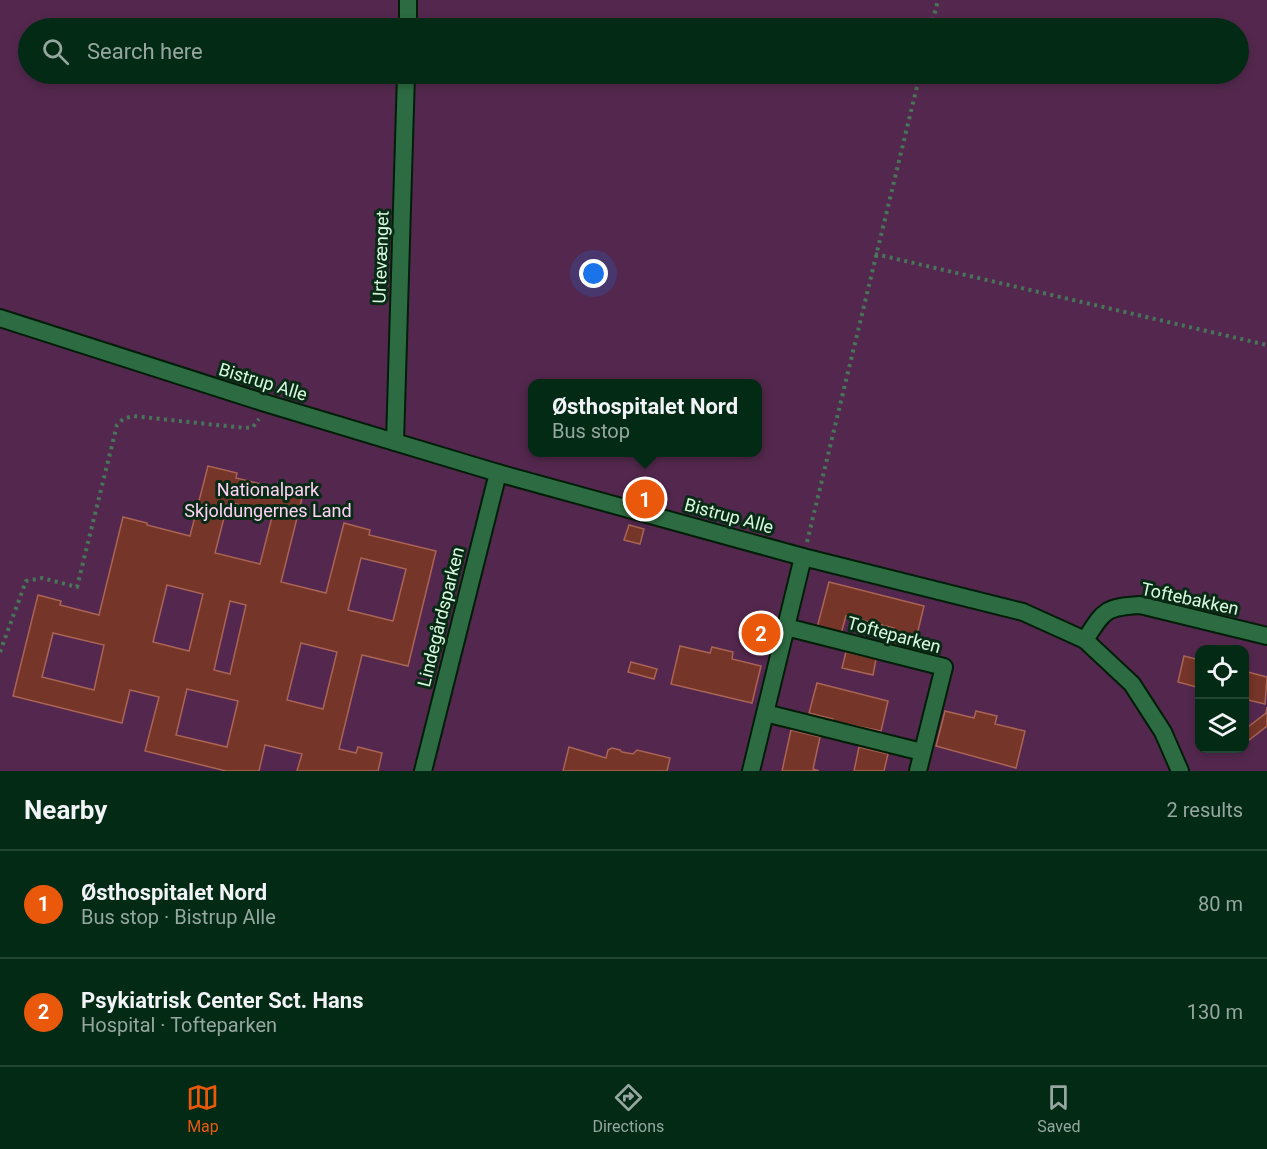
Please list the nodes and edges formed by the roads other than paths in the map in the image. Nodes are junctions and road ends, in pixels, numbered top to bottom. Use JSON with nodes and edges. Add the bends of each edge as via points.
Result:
{"nodes":[{"id":1,"x":408,"y":0,"type":"edge"},
{"id":2,"x":408,"y":18,"type":"edge"},
{"id":3,"x":406,"y":84,"type":"edge"},
{"id":4,"x":0,"y":318,"type":"edge"},
{"id":5,"x":395,"y":442,"type":"junction"},
{"id":6,"x":498,"y":474,"type":"junction"},
{"id":7,"x":803,"y":557,"type":"junction"},
{"id":8,"x":786,"y":627,"type":"junction"},
{"id":9,"x":1267,"y":636,"type":"edge"},
{"id":10,"x":1085,"y":640,"type":"junction"},
{"id":11,"x":765,"y":713,"type":"junction"},
{"id":12,"x":922,"y":752,"type":"junction"},
{"id":13,"x":423,"y":771,"type":"edge"},
{"id":14,"x":751,"y":771,"type":"edge"},
{"id":15,"x":918,"y":771,"type":"edge"},
{"id":16,"x":1180,"y":771,"type":"edge"}],
"edges":[{"from":1,"to":2,"type":"street"},
{"from":3,"to":5,"type":"street","name":"Urtevænget"},
{"from":4,"to":5,"type":"street","name":"Bistrup Alle"},
{"from":5,"to":6,"type":"street","name":"Bistrup Alle"},
{"from":6,"to":7,"type":"street","name":"Bistrup Alle"},
{"from":6,"to":13,"type":"street","name":"Lindegårdsparken"},
{"from":7,"to":8,"type":"street"},
{"from":7,"to":10,"type":"street","name":"Bistrup Alle","via":[[1023,612]]},
{"from":8,"to":11,"type":"street"},
{"from":8,"to":12,"type":"street","name":"Tofteparken","via":[[944,667]]},
{"from":9,"to":10,"type":"street","name":"Toftebakken","via":[[1140,605],[1118,606],[1103,612]]},
{"from":10,"to":16,"type":"street","name":"Bistrup Alle","via":[[1132,684],[1163,732]]},
{"from":11,"to":12,"type":"street"},
{"from":11,"to":14,"type":"street"},
{"from":12,"to":15,"type":"street","name":"Tofteparken"}]}
